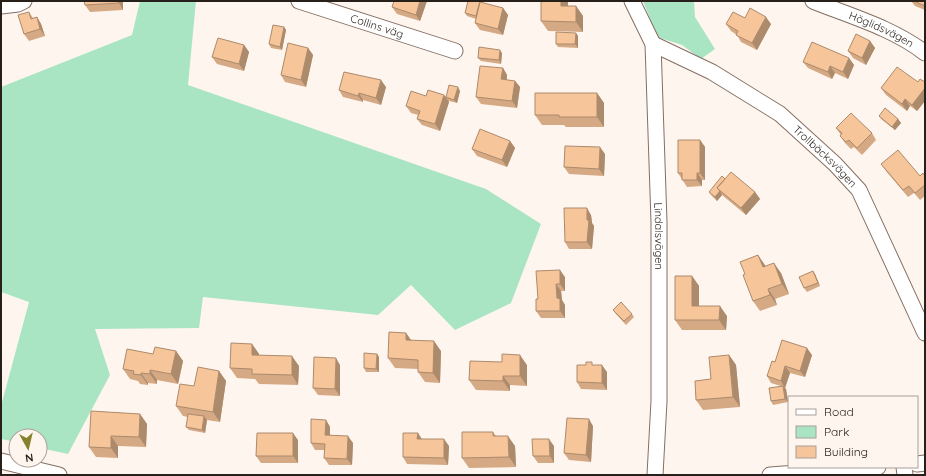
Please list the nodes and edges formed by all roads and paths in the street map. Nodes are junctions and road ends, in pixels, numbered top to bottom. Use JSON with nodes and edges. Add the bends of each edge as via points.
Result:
{"nodes":[{"id":1,"x":24,"y":1,"type":"edge"},
{"id":2,"x":299,"y":1,"type":"edge"},
{"id":3,"x":632,"y":1,"type":"edge"},
{"id":4,"x":813,"y":1,"type":"edge"},
{"id":5,"x":1,"y":6,"type":"edge"},
{"id":6,"x":653,"y":44,"type":"junction"},
{"id":7,"x":455,"y":51,"type":"dead end"},
{"id":8,"x":925,"y":53,"type":"edge"},
{"id":9,"x":925,"y":333,"type":"edge"},
{"id":10,"x":1,"y":461,"type":"edge"},
{"id":11,"x":864,"y":468,"type":"edge"},
{"id":12,"x":59,"y":475,"type":"edge"},
{"id":13,"x":655,"y":475,"type":"edge"},
{"id":14,"x":770,"y":475,"type":"edge"}],
"edges":[{"from":1,"to":5,"type":"street"},
{"from":2,"to":7,"type":"street","name":"Collins väg"},
{"from":3,"to":6,"type":"street","name":"Lindalsvägen"},
{"from":4,"to":8,"type":"street","name":"Höglidsvägen","via":[[889,32]]},
{"from":6,"to":9,"type":"street","name":"Trollbäcksvägen","via":[[712,72],[780,114],[860,190]]},
{"from":6,"to":13,"type":"street","name":"Lindalsvägen","via":[[659,222],[659,401]]},
{"from":10,"to":12,"type":"street"},
{"from":11,"to":14,"type":"street"}]}
